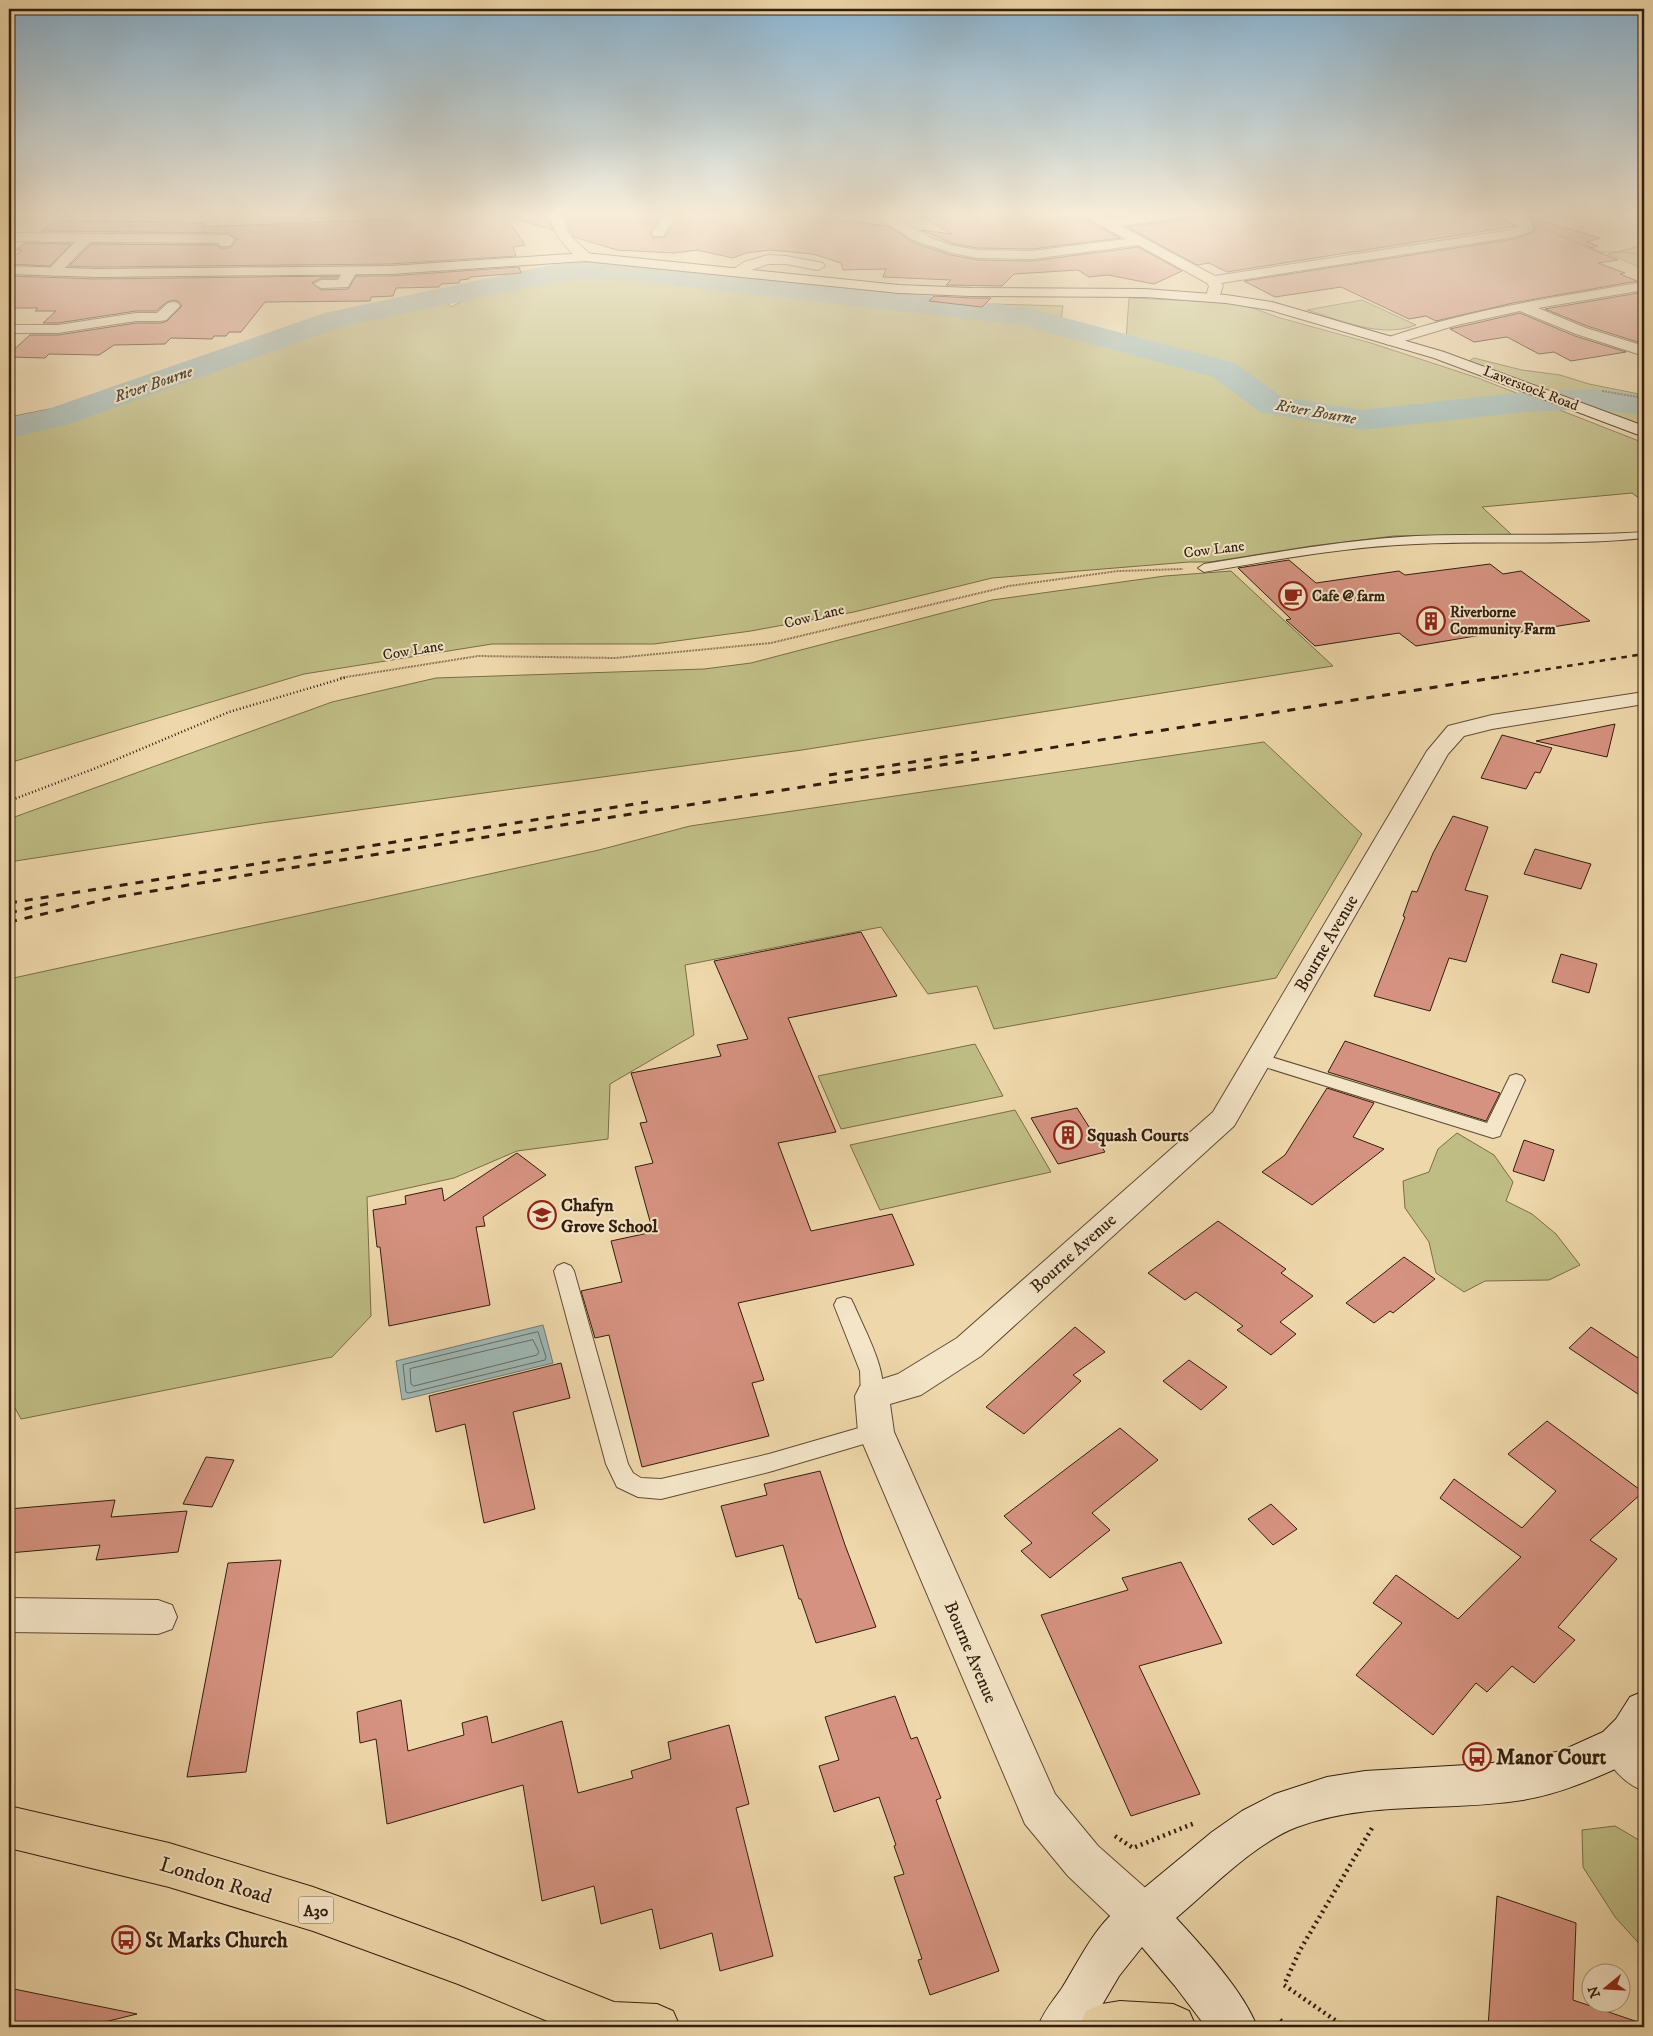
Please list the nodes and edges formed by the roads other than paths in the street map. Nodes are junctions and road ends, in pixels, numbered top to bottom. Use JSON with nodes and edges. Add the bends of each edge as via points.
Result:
{"nodes":[{"id":1,"x":172,"y":307,"type":"edge"},
{"id":2,"x":1275,"y":307,"type":"edge"},
{"id":3,"x":1529,"y":307,"type":"edge"},
{"id":4,"x":1524,"y":308,"type":"junction"},
{"id":5,"x":9,"y":329,"type":"edge"},
{"id":6,"x":1391,"y":341,"type":"junction"},
{"id":7,"x":1644,"y":351,"type":"edge"},
{"id":8,"x":1644,"y":432,"type":"edge"},
{"id":9,"x":1644,"y":535,"type":"edge"},
{"id":10,"x":1204,"y":568,"type":"road end"},
{"id":11,"x":1644,"y":698,"type":"edge"},
{"id":12,"x":1258,"y":1059,"type":"junction"},
{"id":13,"x":1516,"y":1080,"type":"dead end"},
{"id":14,"x":564,"y":1271,"type":"dead end"},
{"id":15,"x":844,"y":1305,"type":"dead end"},
{"id":16,"x":872,"y":1396,"type":"junction"},
{"id":17,"x":876,"y":1432,"type":"junction"},
{"id":18,"x":9,"y":1615,"type":"edge"},
{"id":19,"x":158,"y":1617,"type":"dead end"},
{"id":20,"x":1644,"y":1710,"type":"edge"},
{"id":21,"x":1632,"y":1758,"type":"edge"},
{"id":22,"x":9,"y":1827,"type":"edge"},
{"id":23,"x":1143,"y":1916,"type":"junction"},
{"id":24,"x":629,"y":2026,"type":"edge"},
{"id":25,"x":1061,"y":2027,"type":"edge"},
{"id":26,"x":1102,"y":2027,"type":"edge"},
{"id":27,"x":1173,"y":2027,"type":"edge"},
{"id":28,"x":1234,"y":2027,"type":"edge"}],
"edges":[{"from":1,"to":5,"type":"street","via":[[158,321],[136,317],[58,329]]},
{"from":2,"to":6,"type":"street","name":"Laverstock Road"},
{"from":3,"to":4,"type":"street"},
{"from":4,"to":6,"type":"street","via":[[1453,321]]},
{"from":4,"to":7,"type":"street"},
{"from":6,"to":8,"type":"street","name":"Laverstock Road","via":[[1465,364]]},
{"from":9,"to":10,"type":"lane","name":"Cow Lane","via":[[1573,540],[1416,540],[1345,546]]},
{"from":11,"to":12,"type":"street","name":"Bourne Avenue","via":[[1492,722],[1456,731],[1438,750]]},
{"from":12,"to":13,"type":"lane","via":[[1493,1131]]},
{"from":12,"to":16,"type":"street","name":"Bourne Avenue","via":[[1224,1119],[969,1347],[909,1385]]},
{"from":14,"to":17,"type":"lane","via":[[617,1464],[625,1480],[638,1487],[661,1489],[704,1480]]},
{"from":15,"to":16,"type":"lane","via":[[871,1371]]},
{"from":16,"to":17,"type":"street","name":"Bourne Avenue"},
{"from":17,"to":23,"type":"street","name":"Bourne Avenue","via":[[1040,1809],[1083,1861]]},
{"from":18,"to":19,"type":"street"},
{"from":20,"to":21,"type":"street"},
{"from":21,"to":23,"type":"street","via":[[1583,1764],[1527,1778],[1324,1797],[1262,1822],[1199,1868]]},
{"from":22,"to":24,"type":"highway","name":"London Road","number":"A30","via":[[169,1865],[313,1909]]},
{"from":23,"to":25,"type":"street","via":[[1106,1956],[1078,2006]]},
{"from":23,"to":28,"type":"street","name":"Bourne Avenue","via":[[1200,1979]]},
{"from":26,"to":27,"type":"highway","via":[[1148,2024]]}]}
